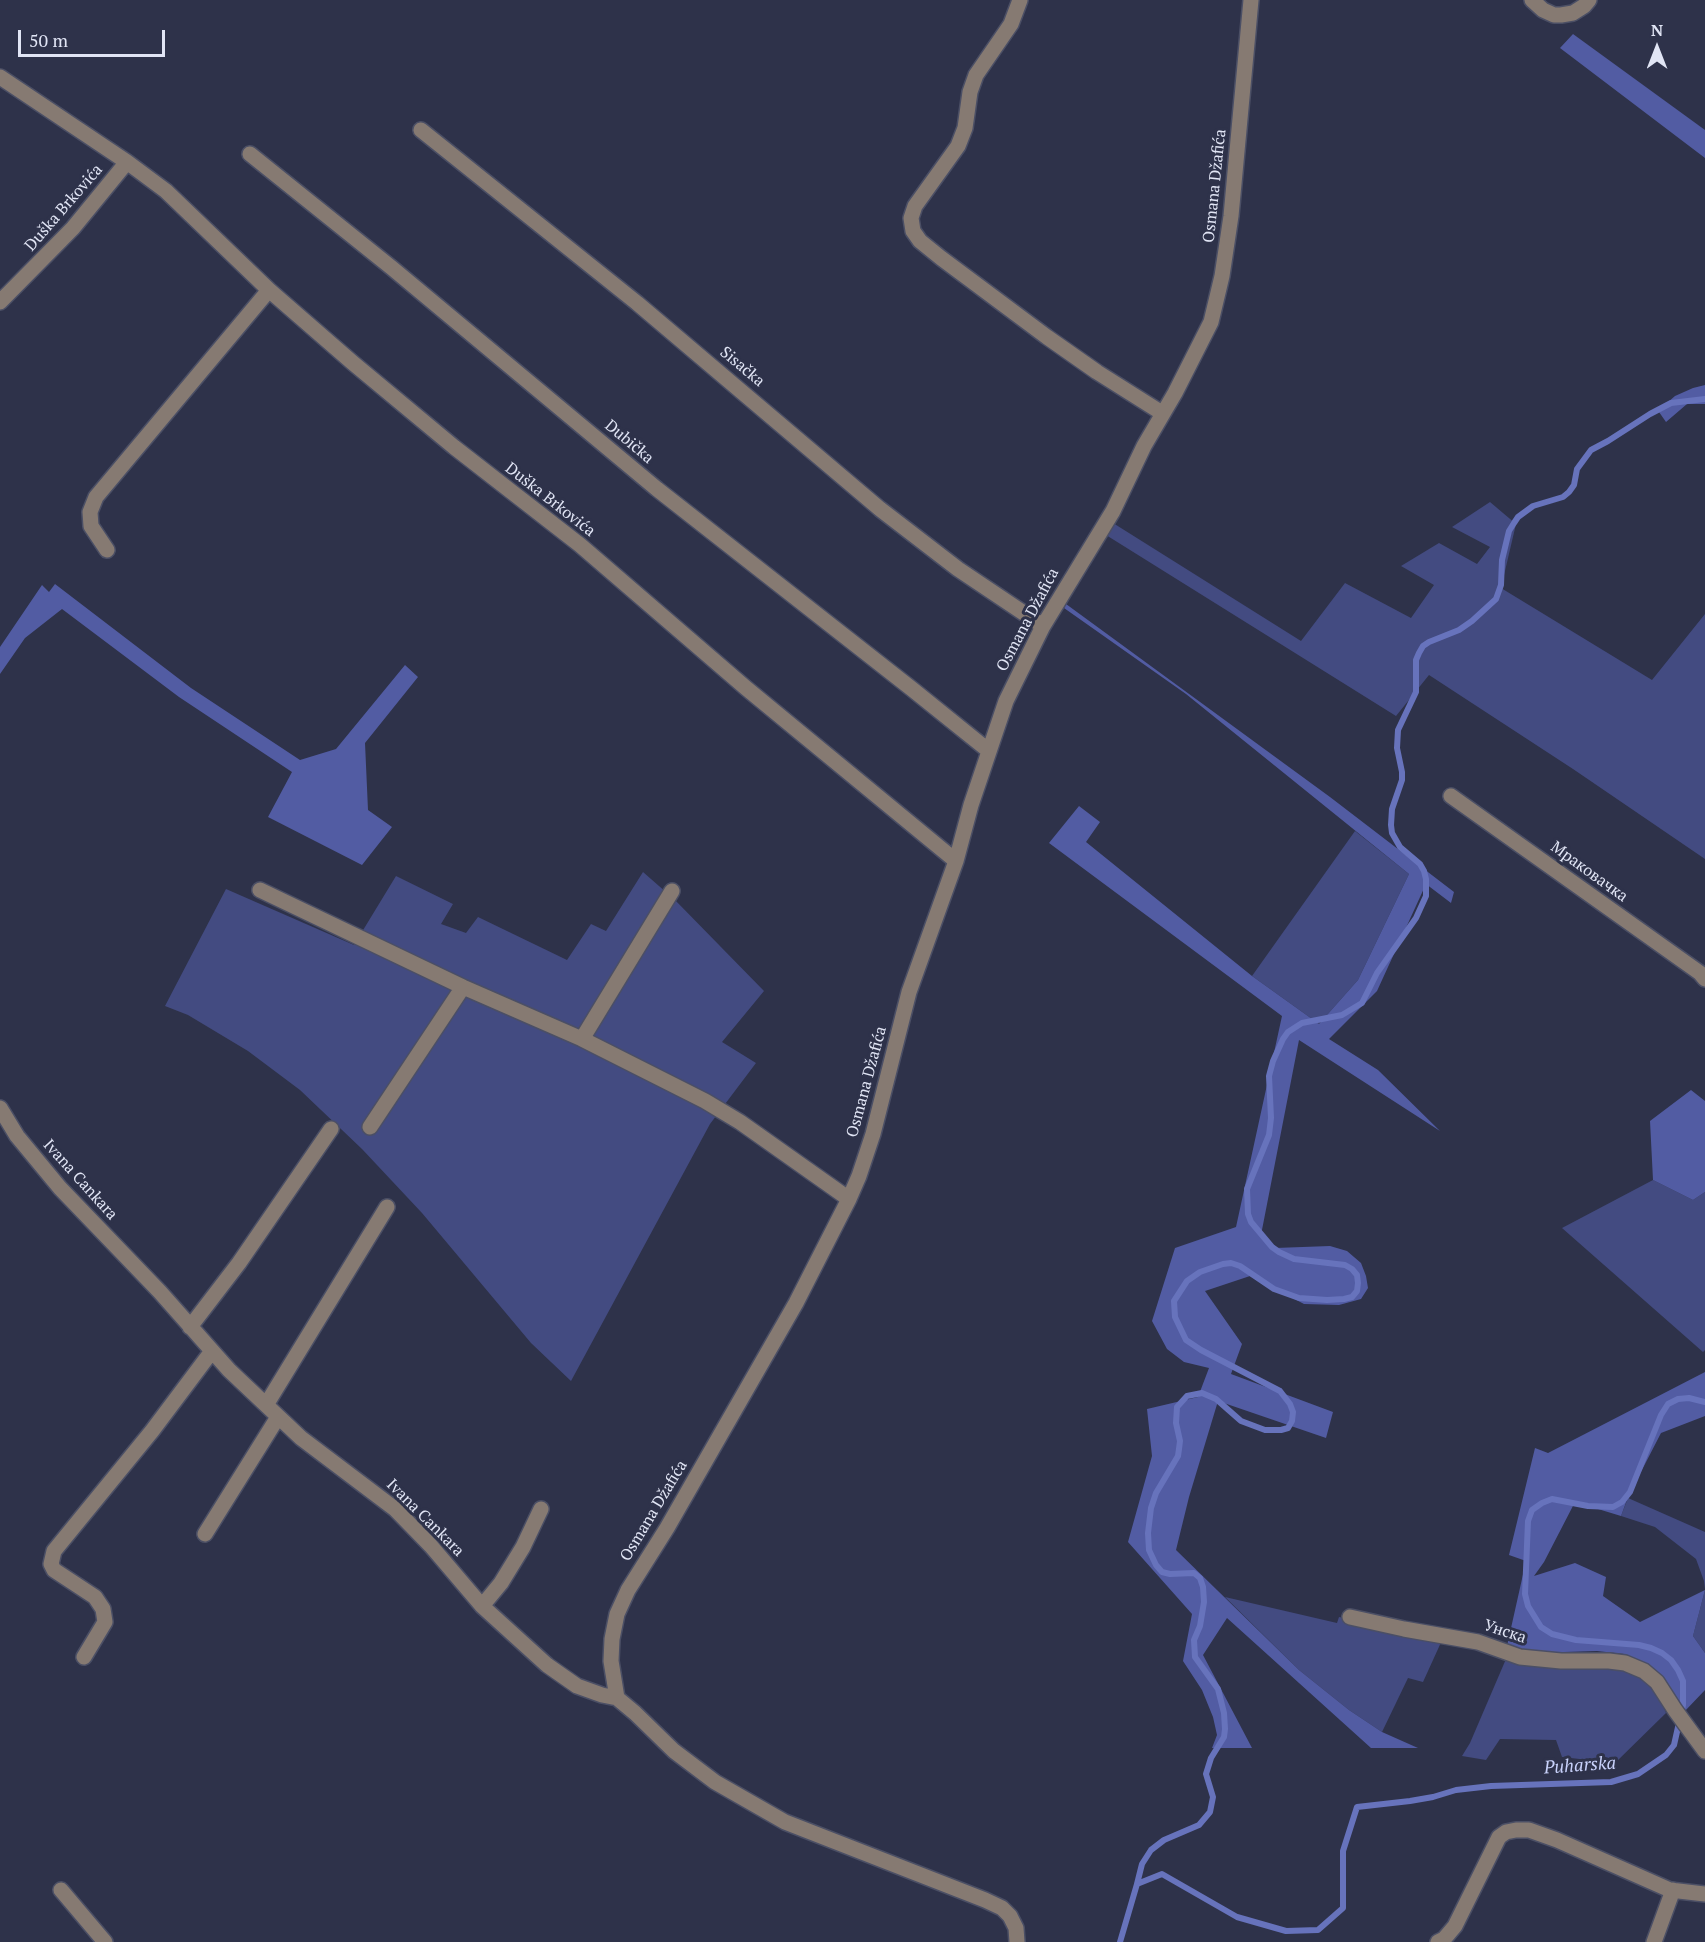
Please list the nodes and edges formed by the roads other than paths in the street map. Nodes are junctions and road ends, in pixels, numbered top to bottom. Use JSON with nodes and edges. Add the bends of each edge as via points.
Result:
{"nodes":[{"id":1,"x":1020,"y":0,"type":"edge"},
{"id":2,"x":1251,"y":0,"type":"edge"},
{"id":3,"x":1532,"y":0,"type":"edge"},
{"id":4,"x":1589,"y":0,"type":"edge"},
{"id":5,"x":0,"y":77,"type":"edge"},
{"id":6,"x":421,"y":130,"type":"dead end"},
{"id":7,"x":250,"y":154,"type":"dead end"},
{"id":8,"x":127,"y":162,"type":"junction"},
{"id":9,"x":269,"y":290,"type":"junction"},
{"id":10,"x":0,"y":302,"type":"edge"},
{"id":11,"x":1162,"y":413,"type":"junction"},
{"id":12,"x":107,"y":550,"type":"dead end"},
{"id":13,"x":1043,"y":626,"type":"junction"},
{"id":14,"x":989,"y":752,"type":"junction"},
{"id":15,"x":1451,"y":796,"type":"dead end"},
{"id":16,"x":956,"y":861,"type":"junction"},
{"id":17,"x":260,"y":890,"type":"dead end"},
{"id":18,"x":672,"y":891,"type":"dead end"},
{"id":19,"x":1705,"y":980,"type":"edge"},
{"id":20,"x":463,"y":987,"type":"junction"},
{"id":21,"x":582,"y":1039,"type":"junction"},
{"id":22,"x":0,"y":1108,"type":"edge"},
{"id":23,"x":370,"y":1127,"type":"dead end"},
{"id":24,"x":331,"y":1129,"type":"dead end"},
{"id":25,"x":849,"y":1199,"type":"junction"},
{"id":26,"x":387,"y":1207,"type":"dead end"},
{"id":27,"x":190,"y":1327,"type":"junction"},
{"id":28,"x":212,"y":1352,"type":"junction"},
{"id":29,"x":266,"y":1405,"type":"junction"},
{"id":30,"x":278,"y":1417,"type":"junction"},
{"id":31,"x":542,"y":1509,"type":"dead end"},
{"id":32,"x":205,"y":1534,"type":"dead end"},
{"id":33,"x":482,"y":1606,"type":"junction"},
{"id":34,"x":1350,"y":1617,"type":"dead end"},
{"id":35,"x":84,"y":1657,"type":"dead end"},
{"id":36,"x":617,"y":1698,"type":"junction"},
{"id":37,"x":1702,"y":1746,"type":"edge"},
{"id":38,"x":61,"y":1890,"type":"dead end"},
{"id":39,"x":1673,"y":1890,"type":"junction"},
{"id":40,"x":1705,"y":1894,"type":"edge"},
{"id":41,"x":105,"y":1942,"type":"edge"},
{"id":42,"x":1017,"y":1942,"type":"edge"},
{"id":43,"x":1438,"y":1942,"type":"edge"},
{"id":44,"x":1654,"y":1942,"type":"edge"}],
"edges":[{"from":1,"to":11,"type":"street","via":[[1011,24],[976,75],[958,146],[915,206],[910,218],[913,231],[941,258],[1047,337]]},
{"from":2,"to":11,"type":"street","name":"Osmana Džafića","via":[[1232,216],[1222,276],[1211,322]]},
{"from":3,"to":4,"type":"street","via":[[1543,10],[1561,15],[1573,13]]},
{"from":5,"to":8,"type":"street","name":"Duška Brkovića"},
{"from":6,"to":13,"type":"street","name":"Sisačka","via":[[637,303],[880,508],[958,569]]},
{"from":7,"to":14,"type":"street","name":"Dubička","via":[[657,489]]},
{"from":8,"to":9,"type":"street","name":"Duška Brkovića","via":[[166,191]]},
{"from":8,"to":10,"type":"street","name":"Duška Brkovića","via":[[74,228]]},
{"from":9,"to":12,"type":"street","via":[[96,497],[90,513],[91,526]]},
{"from":9,"to":16,"type":"street","name":"Duška Brkovića"},
{"from":11,"to":13,"type":"street","name":"Osmana Džafića","via":[[1113,511]]},
{"from":13,"to":14,"type":"street","name":"Osmana Džafića","via":[[1006,701]]},
{"from":14,"to":16,"type":"street","name":"Osmana Džafića"},
{"from":15,"to":19,"type":"street","name":"Мраковачка"},
{"from":16,"to":25,"type":"street","name":"Osmana Džafića","via":[[909,992],[873,1134]]},
{"from":17,"to":20,"type":"street"},
{"from":18,"to":21,"type":"street"},
{"from":20,"to":21,"type":"street"},
{"from":20,"to":23,"type":"street"},
{"from":21,"to":25,"type":"street","via":[[705,1101]]},
{"from":22,"to":27,"type":"street","name":"Ivana Cankara","via":[[17,1136],[60,1188]]},
{"from":24,"to":27,"type":"street"},
{"from":25,"to":36,"type":"street","name":"Osmana Džafića","via":[[796,1302],[628,1590],[617,1614],[612,1639]]},
{"from":26,"to":29,"type":"street"},
{"from":27,"to":28,"type":"street","name":"Ivana Cankara"},
{"from":28,"to":29,"type":"street","name":"Ivana Cankara"},
{"from":28,"to":35,"type":"street","via":[[54,1551],[54,1570],[95,1597],[103,1609],[105,1622]]},
{"from":29,"to":30,"type":"street","name":"Ivana Cankara"},
{"from":30,"to":32,"type":"street"},
{"from":30,"to":33,"type":"street","name":"Ivana Cankara","via":[[395,1509]]},
{"from":31,"to":33,"type":"street","via":[[501,1583]]},
{"from":33,"to":36,"type":"street","name":"Ivana Cankara","via":[[547,1665],[577,1686]]},
{"from":34,"to":37,"type":"street","name":"Унска","via":[[1478,1642],[1520,1657],[1625,1663],[1657,1682]]},
{"from":36,"to":42,"type":"street","via":[[674,1751],[715,1782],[785,1822],[1002,1908],[1013,1922]]},
{"from":38,"to":41,"type":"street"},
{"from":39,"to":40,"type":"street"},
{"from":39,"to":43,"type":"street","via":[[1539,1833],[1506,1832],[1499,1837],[1455,1926]]},
{"from":39,"to":44,"type":"street"}]}
